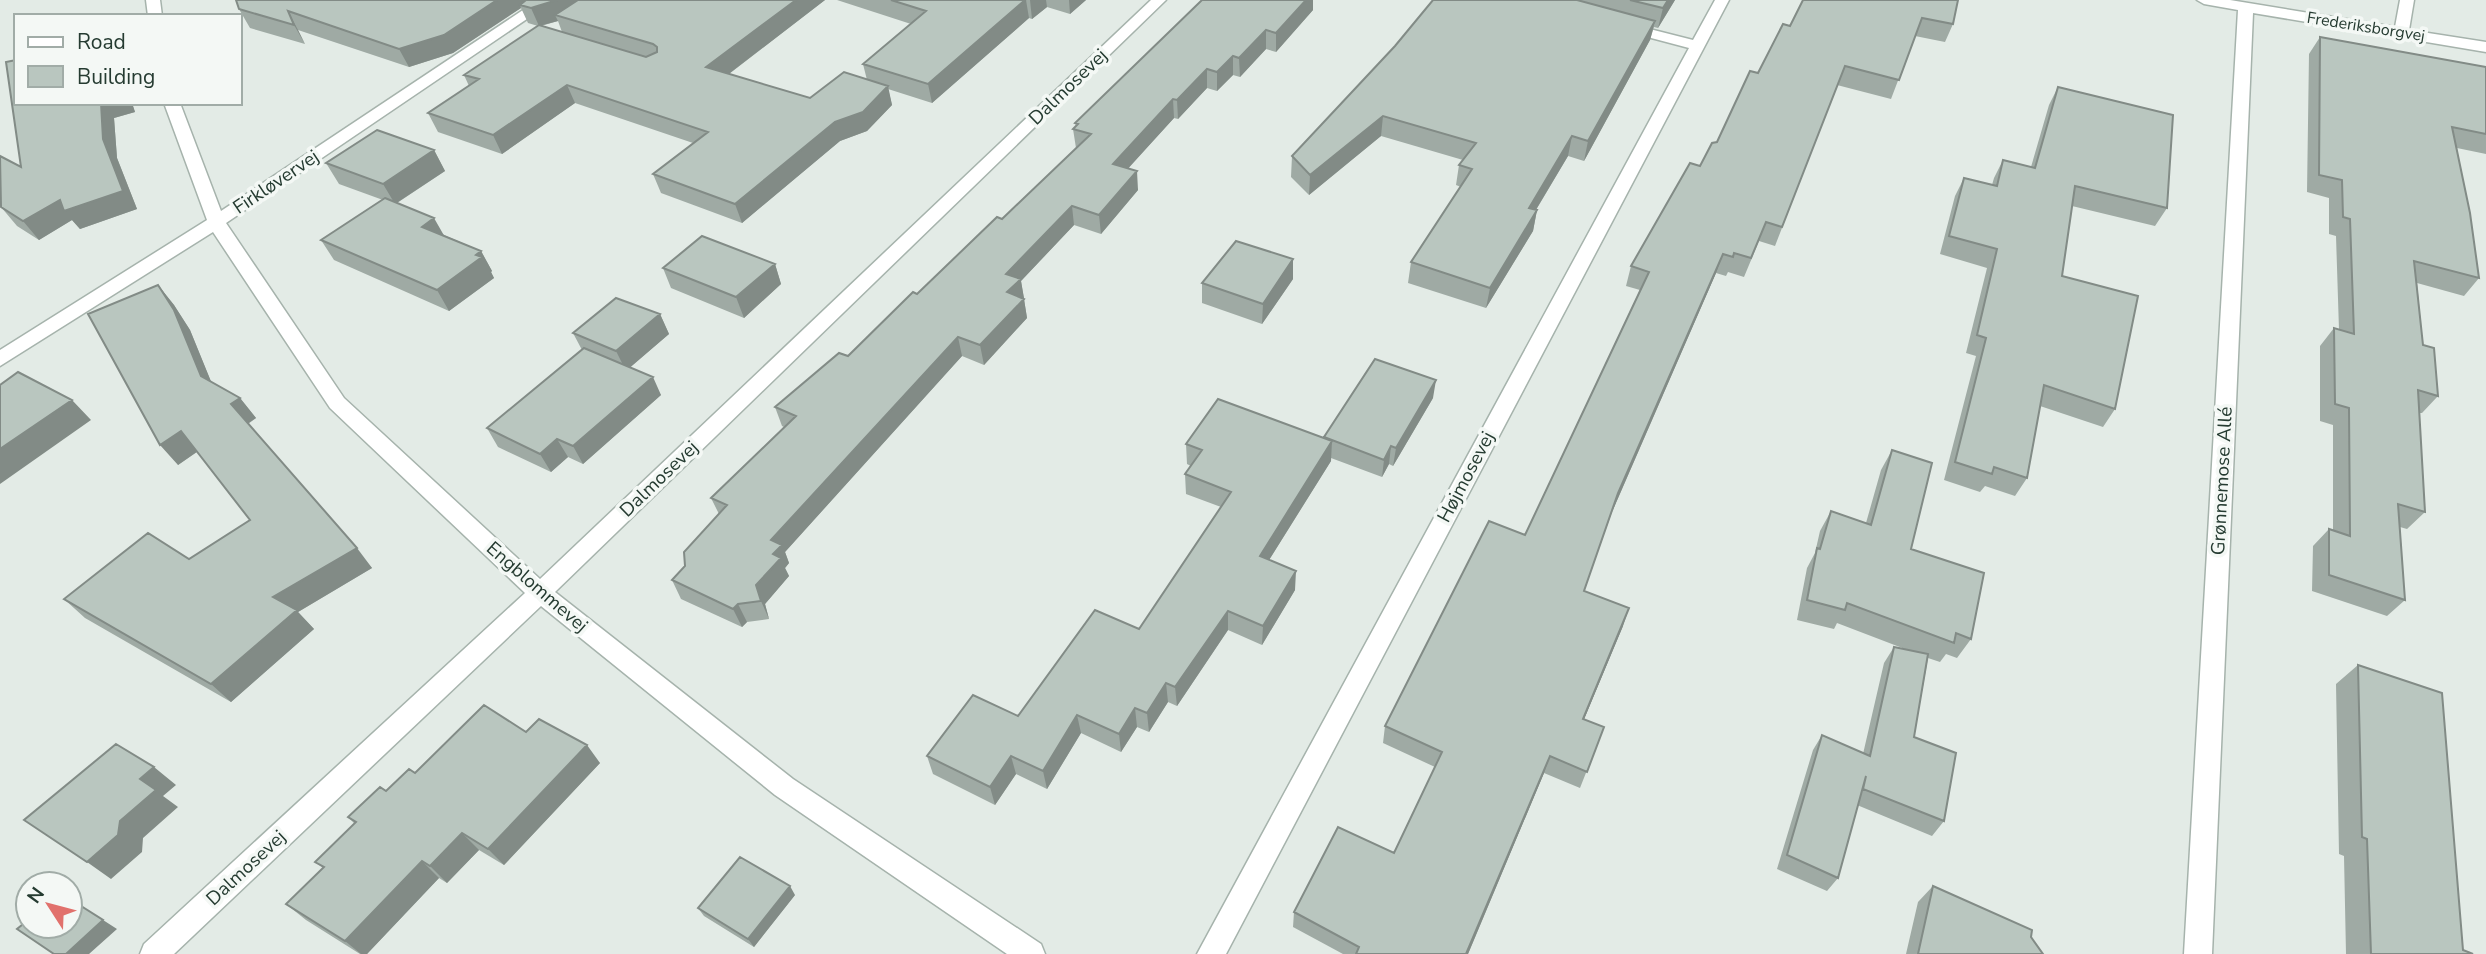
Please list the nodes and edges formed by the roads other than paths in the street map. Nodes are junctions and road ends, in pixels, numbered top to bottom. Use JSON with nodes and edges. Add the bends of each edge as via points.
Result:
{"nodes":[{"id":1,"x":548,"y":0,"type":"edge"},
{"id":2,"x":1159,"y":0,"type":"edge"},
{"id":3,"x":1722,"y":0,"type":"edge"},
{"id":4,"x":2204,"y":0,"type":"edge"},
{"id":5,"x":2407,"y":0,"type":"edge"},
{"id":6,"x":2248,"y":4,"type":"edge"},
{"id":7,"x":1611,"y":23,"type":"edge"},
{"id":8,"x":2401,"y":33,"type":"junction"},
{"id":9,"x":1698,"y":46,"type":"junction"},
{"id":10,"x":2486,"y":47,"type":"edge"},
{"id":11,"x":173,"y":105,"type":"edge"},
{"id":12,"x":216,"y":222,"type":"junction"},
{"id":13,"x":0,"y":359,"type":"edge"},
{"id":14,"x":540,"y":593,"type":"junction"},
{"id":15,"x":154,"y":954,"type":"edge"},
{"id":16,"x":1031,"y":954,"type":"edge"},
{"id":17,"x":1210,"y":954,"type":"edge"},
{"id":18,"x":2198,"y":954,"type":"edge"}],
"edges":[{"from":1,"to":12,"type":"street","name":"Firkløvervej","via":[[518,28]]},
{"from":2,"to":14,"type":"street","name":"Dalmosevej"},
{"from":3,"to":9,"type":"street","name":"Højmosevej"},
{"from":4,"to":6,"type":"street","name":"Frederiksborgvej"},
{"from":5,"to":8,"type":"street"},
{"from":6,"to":8,"type":"street","name":"Frederiksborgvej"},
{"from":6,"to":18,"type":"street","name":"Grønnemose Allé"},
{"from":7,"to":9,"type":"street"},
{"from":8,"to":10,"type":"street","name":"Frederiksborgvej"},
{"from":9,"to":17,"type":"street","name":"Højmosevej"},
{"from":11,"to":12,"type":"street","name":"Engblommevej"},
{"from":12,"to":13,"type":"street","name":"Firkløvervej"},
{"from":12,"to":14,"type":"street","name":"Engblommevej","via":[[337,403]]},
{"from":14,"to":15,"type":"street","name":"Dalmosevej"},
{"from":14,"to":16,"type":"street","name":"Engblommevej","via":[[784,787]]}]}
